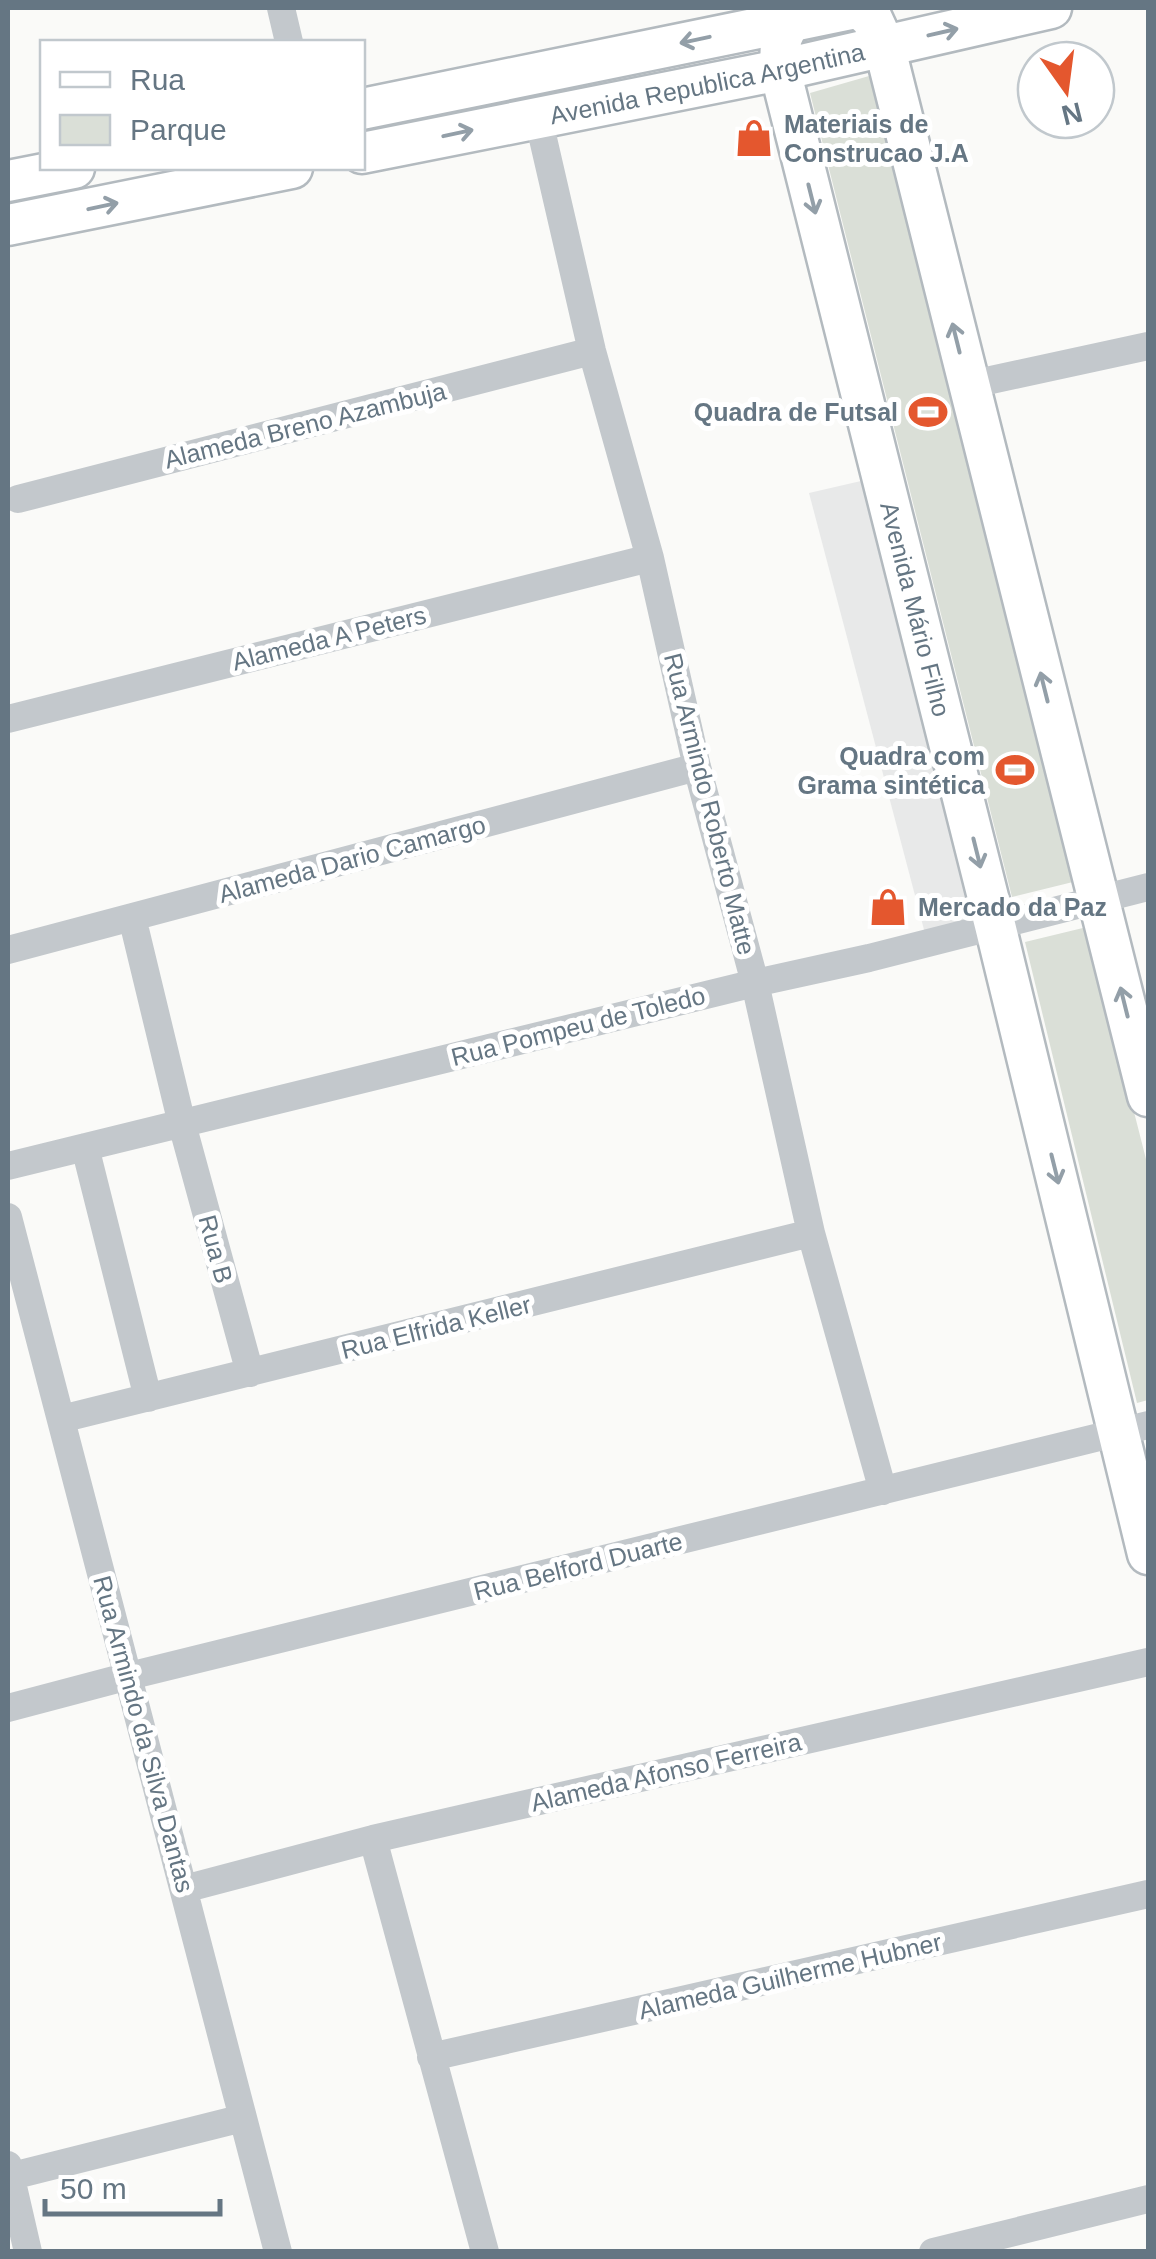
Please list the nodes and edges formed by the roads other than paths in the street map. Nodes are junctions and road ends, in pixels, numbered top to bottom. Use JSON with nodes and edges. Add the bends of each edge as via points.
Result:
{"nodes":[{"id":1,"x":280,"y":8,"type":"edge"},
{"id":2,"x":858,"y":8,"type":"edge"},
{"id":3,"x":1051,"y":8,"type":"edge"},
{"id":4,"x":792,"y":14,"type":"edge"},
{"id":5,"x":289,"y":40,"type":"edge"},
{"id":6,"x":884,"y":45,"type":"junction"},
{"id":7,"x":780,"y":70,"type":"junction"},
{"id":8,"x":365,"y":107,"type":"edge"},
{"id":9,"x":538,"y":116,"type":"junction"},
{"id":10,"x":365,"y":152,"type":"edge"},
{"id":11,"x":52,"y":170,"type":"edge"},
{"id":12,"x":282,"y":170,"type":"edge"},
{"id":13,"x":9,"y":174,"type":"edge"},
{"id":14,"x":16,"y":224,"type":"edge"},
{"id":15,"x":1148,"y":346,"type":"edge"},
{"id":16,"x":592,"y":351,"type":"junction"},
{"id":17,"x":968,"y":385,"type":"junction"},
{"id":18,"x":18,"y":499,"type":"dead end"},
{"id":19,"x":650,"y":558,"type":"junction"},
{"id":20,"x":8,"y":719,"type":"edge"},
{"id":21,"x":697,"y":768,"type":"junction"},
{"id":22,"x":1148,"y":887,"type":"edge"},
{"id":23,"x":1098,"y":899,"type":"junction"},
{"id":24,"x":132,"y":917,"type":"junction"},
{"id":25,"x":995,"y":924,"type":"junction"},
{"id":26,"x":8,"y":950,"type":"edge"},
{"id":27,"x":755,"y":983,"type":"junction"},
{"id":28,"x":1148,"y":1096,"type":"edge"},
{"id":29,"x":182,"y":1124,"type":"junction"},
{"id":30,"x":85,"y":1147,"type":"junction"},
{"id":31,"x":8,"y":1166,"type":"edge"},
{"id":32,"x":8,"y":1217,"type":"edge"},
{"id":33,"x":811,"y":1232,"type":"junction"},
{"id":34,"x":250,"y":1373,"type":"junction"},
{"id":35,"x":148,"y":1398,"type":"junction"},
{"id":36,"x":61,"y":1419,"type":"junction"},
{"id":37,"x":1134,"y":1429,"type":"edge"},
{"id":38,"x":883,"y":1491,"type":"junction"},
{"id":39,"x":1148,"y":1554,"type":"edge"},
{"id":40,"x":1148,"y":1662,"type":"edge"},
{"id":41,"x":129,"y":1676,"type":"junction"},
{"id":42,"x":8,"y":1708,"type":"edge"},
{"id":43,"x":373,"y":1839,"type":"junction"},
{"id":44,"x":184,"y":1888,"type":"junction"},
{"id":45,"x":1148,"y":1894,"type":"edge"},
{"id":46,"x":430,"y":2057,"type":"junction"},
{"id":47,"x":243,"y":2118,"type":"junction"},
{"id":48,"x":8,"y":2173,"type":"edge"},
{"id":49,"x":1148,"y":2199,"type":"edge"},
{"id":50,"x":28,"y":2252,"type":"edge"},
{"id":51,"x":278,"y":2252,"type":"edge"},
{"id":52,"x":485,"y":2252,"type":"edge"},
{"id":53,"x":933,"y":2252,"type":"edge"}],
"edges":[{"from":1,"to":5,"type":"street"},
{"from":2,"to":4,"type":"main road","name":"Avenida Republica Argentina"},
{"from":2,"to":6,"type":"main road","via":[[872,19]]},
{"from":6,"to":3,"type":"main road","name":"Avenida Republica Argentina","one_way":true},
{"from":4,"to":7,"type":"main road","via":[[781,40]]},
{"from":4,"to":8,"type":"main road","name":"Avenida Republica Argentina","one_way":true},
{"from":6,"to":7,"type":"main road","name":"Avenida Republica Argentina"},
{"from":17,"to":6,"type":"main road","one_way":true},
{"from":7,"to":9,"type":"main road","name":"Avenida Republica Argentina"},
{"from":7,"to":25,"type":"main road","name":"Avenida Mário Filho","one_way":true},
{"from":10,"to":9,"type":"main road","name":"Avenida Republica Argentina","one_way":true},
{"from":9,"to":16,"type":"street","name":"Rua Armindo Roberto Matte"},
{"from":11,"to":13,"type":"main road"},
{"from":14,"to":12,"type":"main road","one_way":true},
{"from":13,"to":14,"type":"street"},
{"from":15,"to":17,"type":"street"},
{"from":16,"to":18,"type":"street","name":"Alameda Breno Azambuja"},
{"from":16,"to":19,"type":"street","name":"Rua Armindo Roberto Matte"},
{"from":23,"to":17,"type":"main road","one_way":true},
{"from":19,"to":20,"type":"street","name":"Alameda A Peters"},
{"from":19,"to":21,"type":"street","name":"Rua Armindo Roberto Matte"},
{"from":21,"to":24,"type":"street","name":"Alameda Dario Camargo"},
{"from":21,"to":27,"type":"street","name":"Rua Armindo Roberto Matte"},
{"from":22,"to":23,"type":"street","name":"Rua Pompeu de Toledo"},
{"from":23,"to":25,"type":"street","name":"Rua Pompeu de Toledo"},
{"from":28,"to":23,"type":"main road","one_way":true},
{"from":24,"to":26,"type":"street","name":"Alameda Dario Camargo"},
{"from":24,"to":29,"type":"street","name":"Rua B"},
{"from":25,"to":27,"type":"street","name":"Rua Pompeu de Toledo"},
{"from":25,"to":37,"type":"main road","name":"Avenida Mário Filho","one_way":true},
{"from":27,"to":29,"type":"street","name":"Rua Pompeu de Toledo"},
{"from":27,"to":33,"type":"street","name":"Rua Armindo Roberto Matte"},
{"from":29,"to":30,"type":"street","name":"Rua Pompeu de Toledo"},
{"from":29,"to":34,"type":"street","name":"Rua B"},
{"from":30,"to":31,"type":"street","name":"Rua Pompeu de Toledo"},
{"from":30,"to":35,"type":"street"},
{"from":32,"to":36,"type":"street","name":"Rua Armindo da Silva Dantas"},
{"from":33,"to":34,"type":"street","name":"Rua Elfrida Keller"},
{"from":33,"to":38,"type":"street","name":"Rua Armindo Roberto Matte"},
{"from":34,"to":35,"type":"street","name":"Rua Elfrida Keller"},
{"from":35,"to":36,"type":"street","name":"Rua Elfrida Keller"},
{"from":36,"to":41,"type":"street","name":"Rua Armindo da Silva Dantas"},
{"from":37,"to":38,"type":"street","name":"Rua Belford Duarte"},
{"from":37,"to":39,"type":"main road","name":"Avenida Mário Filho"},
{"from":38,"to":41,"type":"street","name":"Rua Belford Duarte"},
{"from":40,"to":43,"type":"street","name":"Alameda Afonso Ferreira"},
{"from":41,"to":42,"type":"street","name":"Rua Belford Duarte"},
{"from":41,"to":44,"type":"street","name":"Rua Armindo da Silva Dantas"},
{"from":43,"to":44,"type":"street","name":"Alameda Afonso Ferreira"},
{"from":43,"to":46,"type":"street"},
{"from":44,"to":47,"type":"street","name":"Rua Armindo da Silva Dantas"},
{"from":45,"to":46,"type":"street","name":"Alameda Guilherme Hubner"},
{"from":46,"to":52,"type":"street"},
{"from":47,"to":48,"type":"street"},
{"from":47,"to":51,"type":"street","name":"Rua Armindo da Silva Dantas"},
{"from":48,"to":50,"type":"street"},
{"from":49,"to":53,"type":"street"}]}
